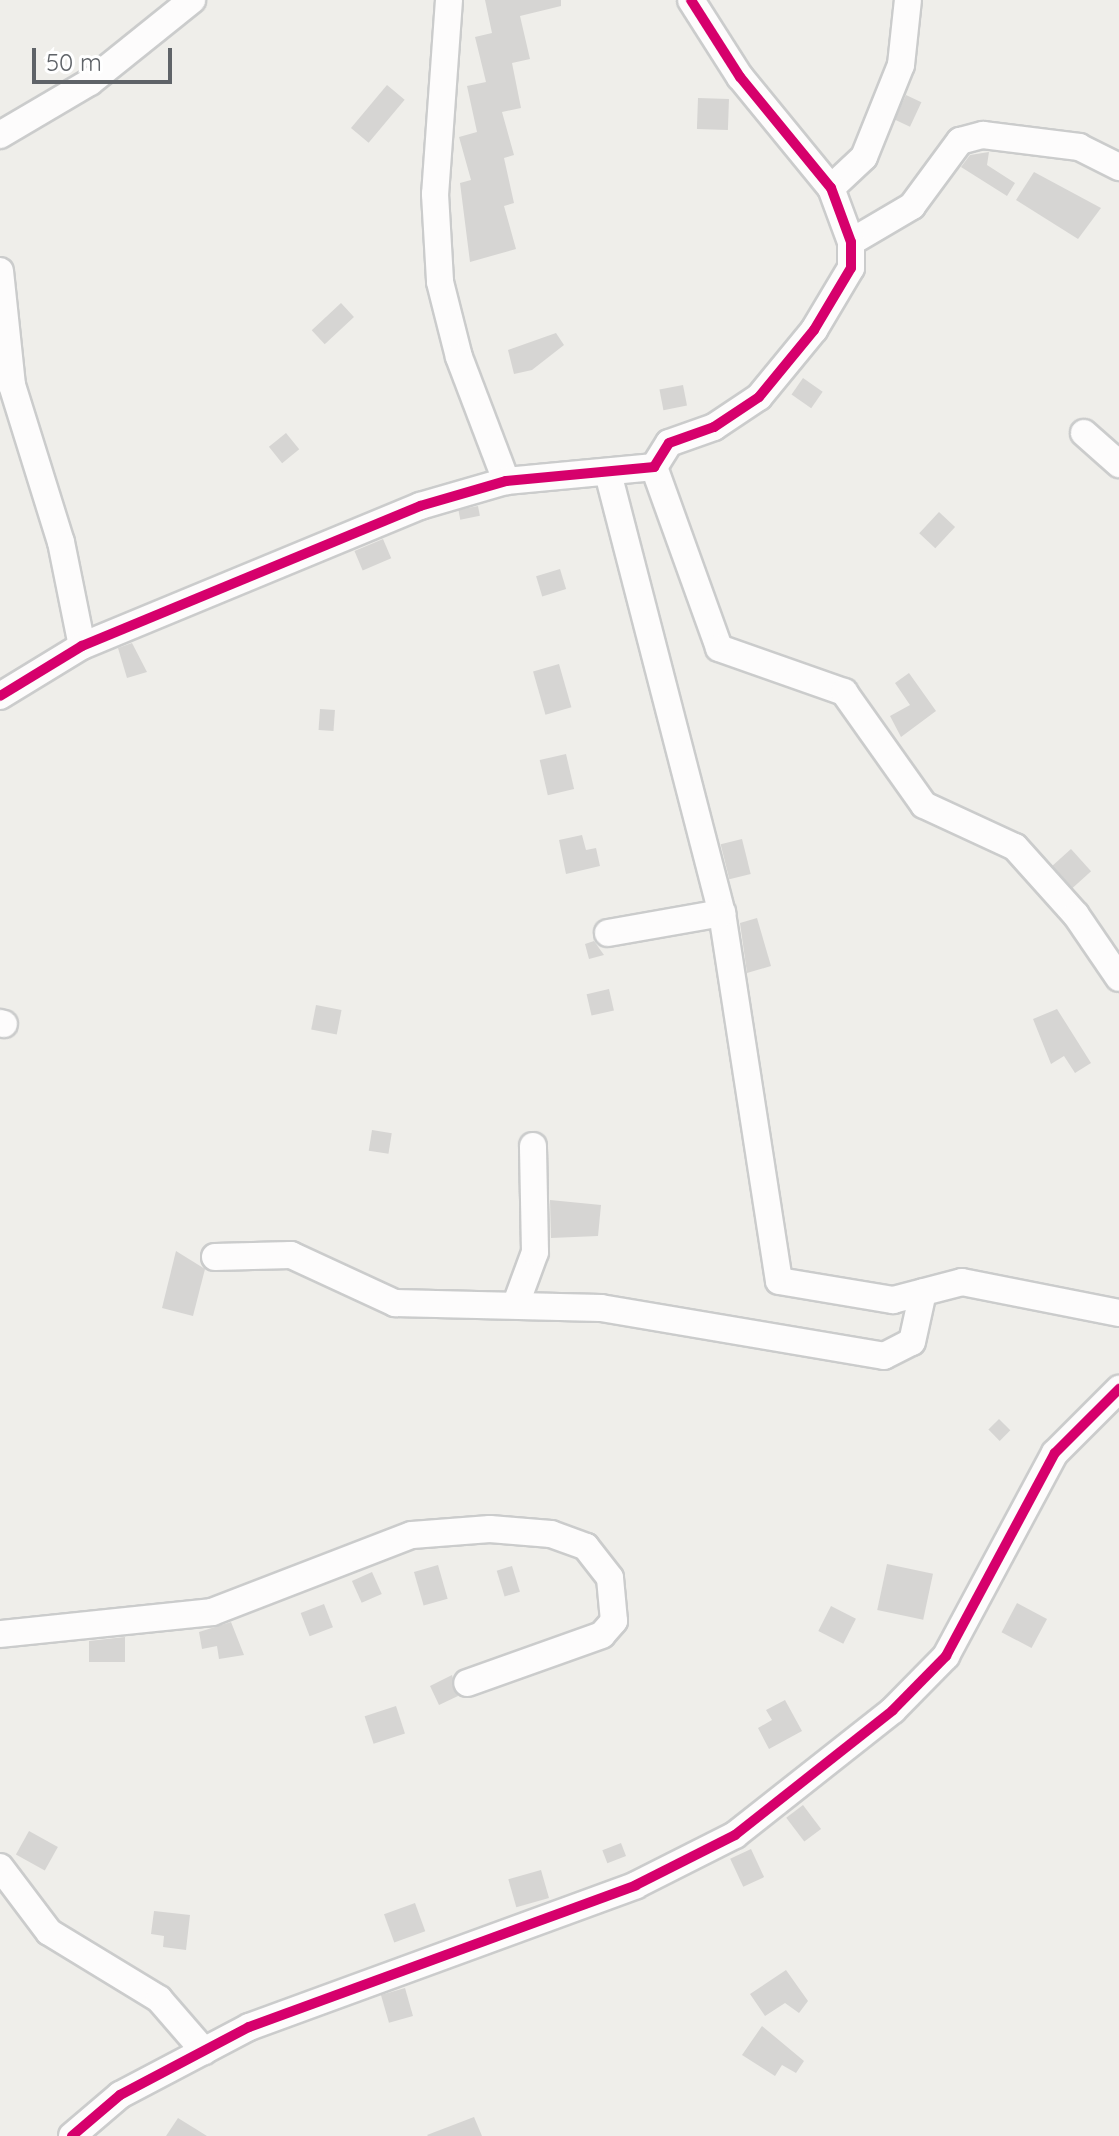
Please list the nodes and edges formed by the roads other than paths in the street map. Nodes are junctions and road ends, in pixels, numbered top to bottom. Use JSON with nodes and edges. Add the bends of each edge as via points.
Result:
{"nodes":[{"id":1,"x":192,"y":0,"type":"edge"},
{"id":2,"x":449,"y":0,"type":"edge"},
{"id":3,"x":691,"y":0,"type":"edge"},
{"id":4,"x":908,"y":0,"type":"edge"},
{"id":5,"x":0,"y":135,"type":"edge"},
{"id":6,"x":1119,"y":167,"type":"edge"},
{"id":7,"x":831,"y":188,"type":"junction"},
{"id":8,"x":851,"y":242,"type":"junction"},
{"id":9,"x":0,"y":271,"type":"edge"},
{"id":10,"x":1084,"y":433,"type":"dead end"},
{"id":11,"x":1119,"y":464,"type":"edge"},
{"id":12,"x":654,"y":467,"type":"junction"},
{"id":13,"x":608,"y":473,"type":"junction"},
{"id":14,"x":506,"y":481,"type":"junction"},
{"id":15,"x":82,"y":646,"type":"junction"},
{"id":16,"x":0,"y":696,"type":"edge"},
{"id":17,"x":722,"y":913,"type":"junction"},
{"id":18,"x":608,"y":933,"type":"dead end"},
{"id":19,"x":1119,"y":978,"type":"edge"},
{"id":20,"x":533,"y":1146,"type":"dead end"},
{"id":21,"x":215,"y":1257,"type":"dead end"},
{"id":22,"x":923,"y":1292,"type":"junction"},
{"id":23,"x":517,"y":1301,"type":"junction"},
{"id":24,"x":1119,"y":1313,"type":"edge"},
{"id":25,"x":1119,"y":1389,"type":"edge"},
{"id":26,"x":0,"y":1634,"type":"edge"},
{"id":27,"x":467,"y":1683,"type":"dead end"},
{"id":28,"x":0,"y":1867,"type":"edge"},
{"id":29,"x":204,"y":2051,"type":"junction"},
{"id":30,"x":72,"y":2136,"type":"edge"}],
"edges":[{"from":1,"to":5,"type":"street","via":[[90,82]]},
{"from":2,"to":14,"type":"street","via":[[435,194],[440,282],[459,357]]},
{"from":3,"to":7,"type":"street","via":[[740,77]]},
{"from":4,"to":7,"type":"street","via":[[901,65],[864,157]]},
{"from":6,"to":8,"type":"street","via":[[1079,147],[983,135],[960,141],[912,206]]},
{"from":7,"to":8,"type":"street"},
{"from":8,"to":12,"type":"street","via":[[851,268],[814,330],[759,397],[714,427],[669,443]]},
{"from":9,"to":15,"type":"street","via":[[12,385],[61,542]]},
{"from":10,"to":11,"type":"street"},
{"from":12,"to":13,"type":"street"},
{"from":12,"to":19,"type":"street","via":[[719,648],[844,692],[924,805],[1015,847],[1076,915]]},
{"from":13,"to":14,"type":"street"},
{"from":13,"to":17,"type":"street"},
{"from":14,"to":15,"type":"street","via":[[420,506]]},
{"from":15,"to":16,"type":"street"},
{"from":17,"to":18,"type":"street"},
{"from":17,"to":22,"type":"street","via":[[779,1281],[893,1300]]},
{"from":20,"to":23,"type":"street","via":[[535,1252]]},
{"from":21,"to":23,"type":"street","via":[[291,1255],[395,1303]]},
{"from":22,"to":23,"type":"street","via":[[912,1342],[884,1356],[601,1308]]},
{"from":22,"to":24,"type":"street","via":[[962,1282]]},
{"from":25,"to":29,"type":"street","via":[[1055,1453],[946,1656],[893,1710],[735,1835],[636,1885],[249,2027]]},
{"from":26,"to":27,"type":"street","via":[[212,1612],[412,1535],[490,1529],[551,1534],[586,1547],[610,1578],[614,1621],[602,1635]]},
{"from":28,"to":29,"type":"street","via":[[49,1932],[159,1999]]},
{"from":29,"to":30,"type":"street","via":[[120,2095]]}]}
